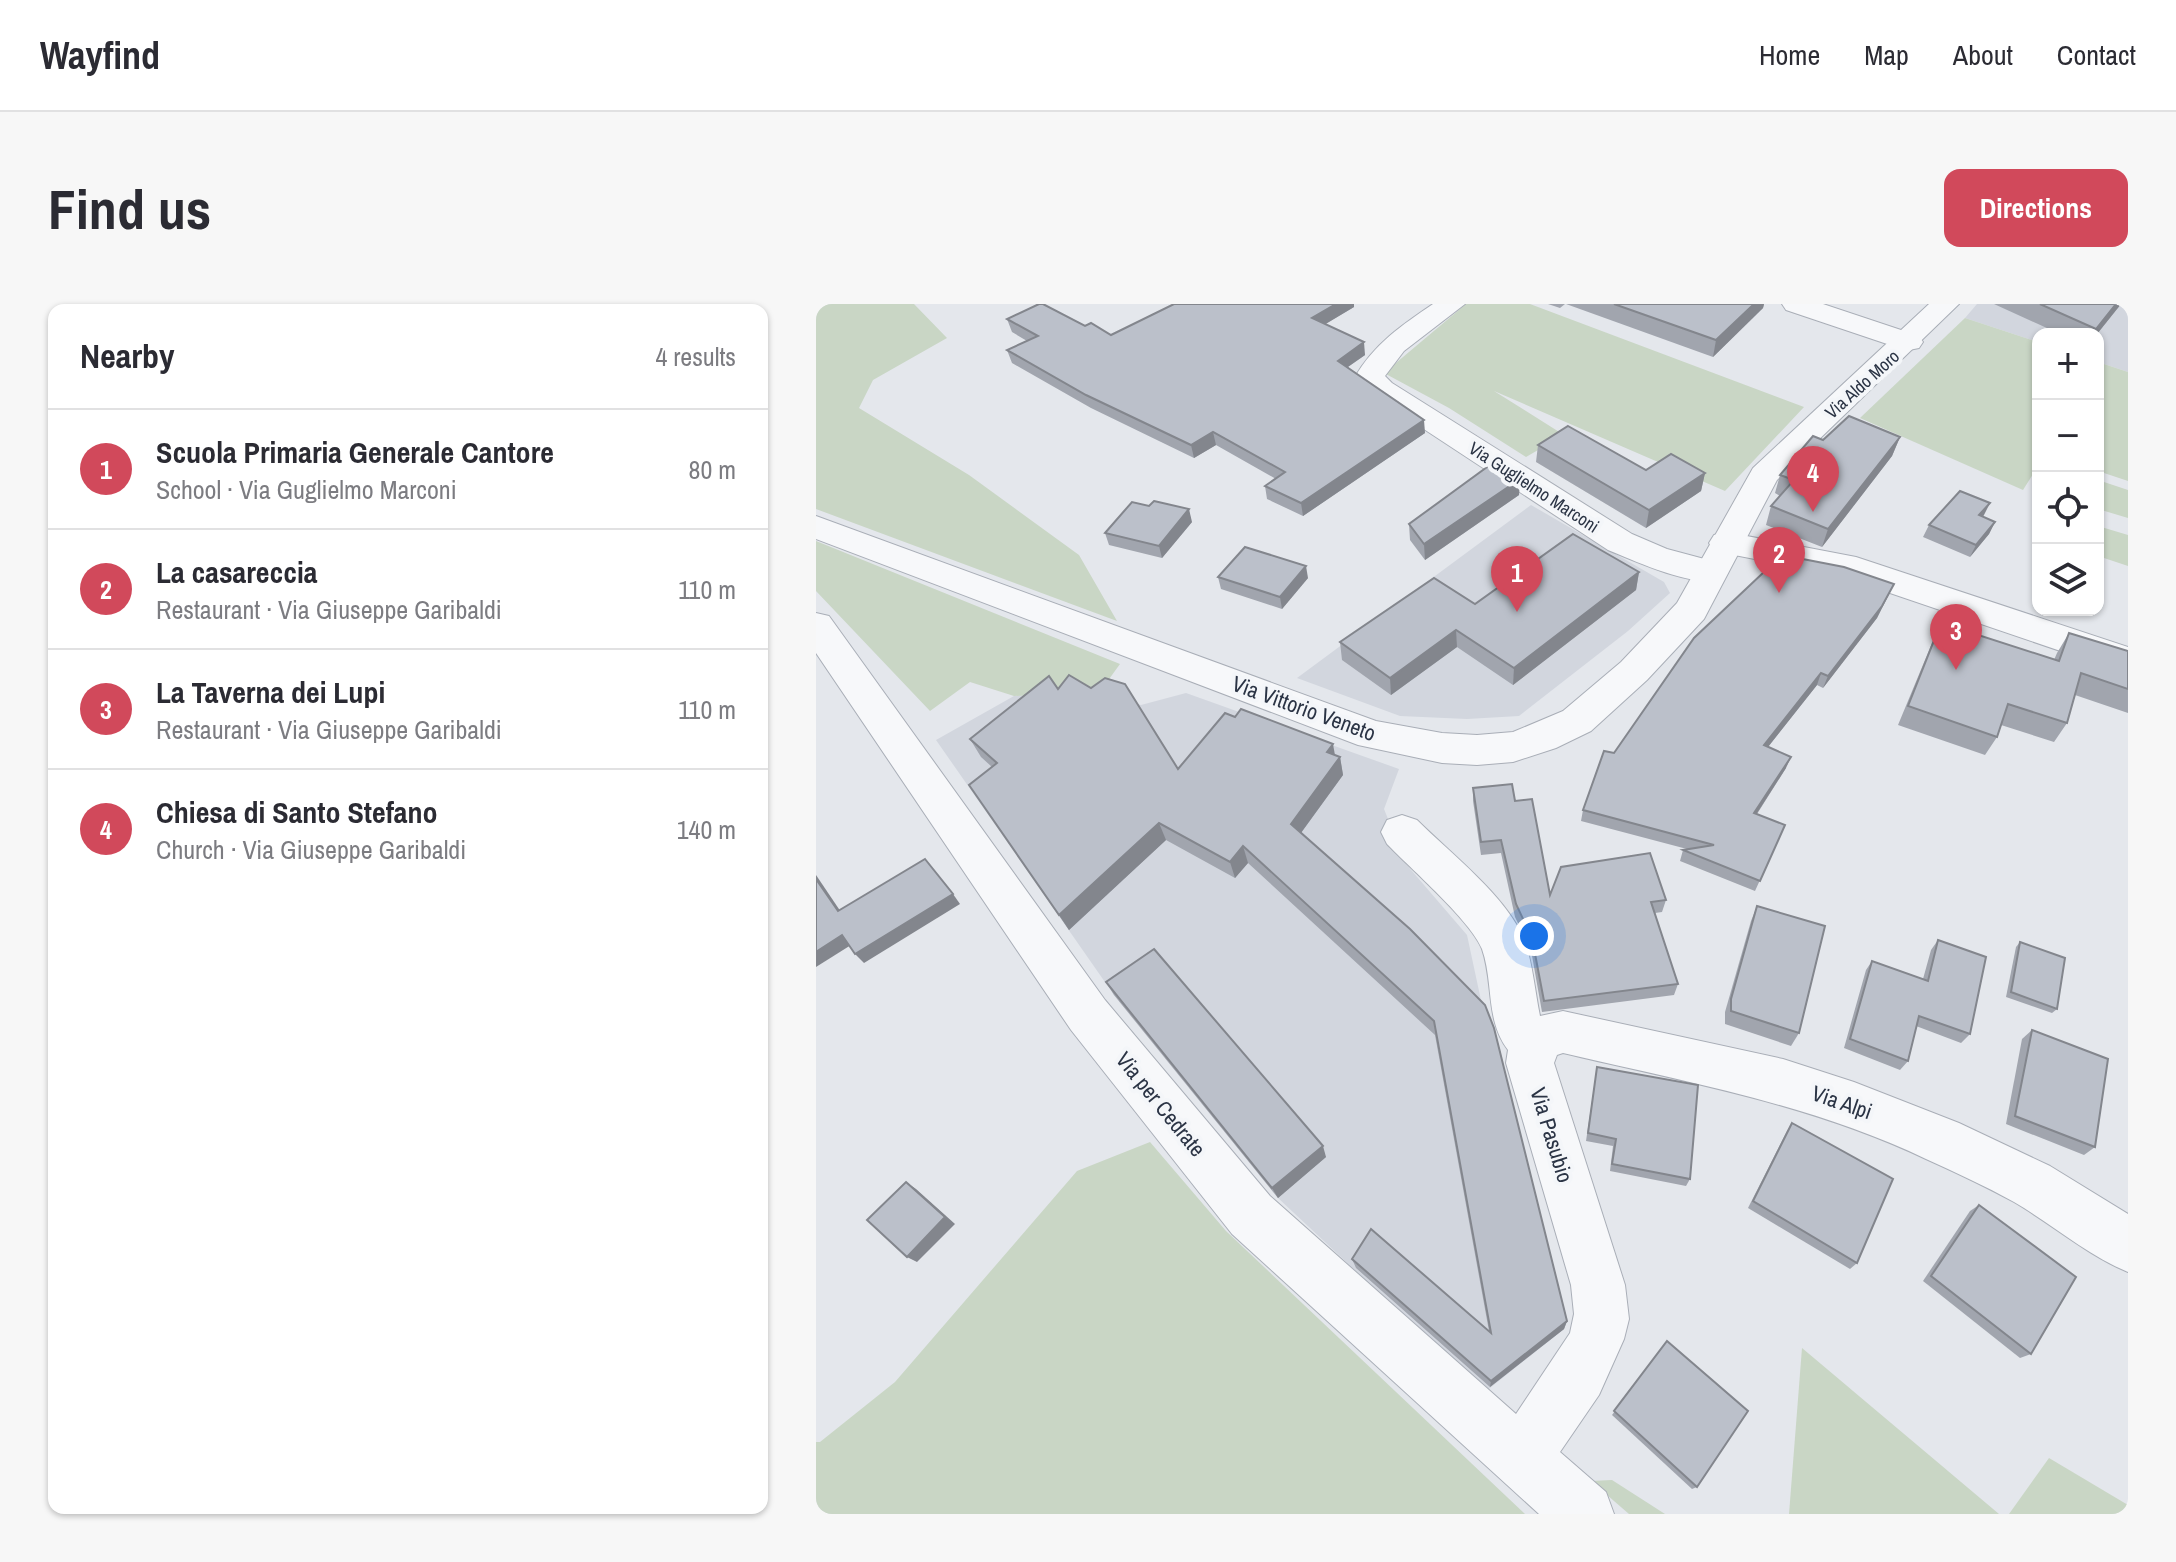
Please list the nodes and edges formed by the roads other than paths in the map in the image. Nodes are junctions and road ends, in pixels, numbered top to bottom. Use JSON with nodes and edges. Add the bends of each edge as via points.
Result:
{"nodes":[{"id":1,"x":1451,"y":304,"type":"edge"},
{"id":2,"x":1796,"y":304,"type":"edge"},
{"id":3,"x":1945,"y":304,"type":"edge"},
{"id":4,"x":1909,"y":342,"type":"junction"},
{"id":5,"x":816,"y":527,"type":"edge"},
{"id":6,"x":1719,"y":557,"type":"junction"},
{"id":7,"x":816,"y":625,"type":"edge"},
{"id":8,"x":2128,"y":661,"type":"edge"},
{"id":9,"x":1402,"y":832,"type":"dead end"},
{"id":10,"x":1533,"y":1044,"type":"junction"},
{"id":11,"x":2128,"y":1245,"type":"edge"},
{"id":12,"x":1519,"y":1458,"type":"junction"},
{"id":13,"x":1584,"y":1514,"type":"edge"}],
"edges":[{"from":1,"to":6,"type":"street","name":"Via Guglielmo Marconi","via":[[1375,364],[1370,377],[1382,389],[1620,542],[1655,557]]},
{"from":2,"to":4,"type":"street"},
{"from":3,"to":4,"type":"street","name":"Via Aldo Moro"},
{"from":4,"to":6,"type":"street","name":"Via Aldo Moro","via":[[1764,475]]},
{"from":5,"to":6,"type":"street","name":"Via Vittorio Veneto","via":[[1372,735],[1477,750],[1527,742],[1577,721],[1691,610]]},
{"from":6,"to":8,"type":"street","name":"Via Guglielmo Marconi","via":[[1866,571]]},
{"from":7,"to":12,"type":"street","name":"Via per Cedrate","via":[[1088,1015],[1251,1215]]},
{"from":9,"to":10,"type":"street","name":"Via Pasubio","via":[[1481,912],[1503,943],[1518,1026]]},
{"from":10,"to":11,"type":"street","name":"Via Alpi","via":[[1563,1032],[1783,1082],[1854,1105],[2032,1184]]},
{"from":10,"to":12,"type":"street","name":"Via Pasubio","via":[[1530,1063],[1598,1285],[1601,1321],[1589,1354]]},
{"from":12,"to":13,"type":"street","name":"Via per Cedrate"}]}
